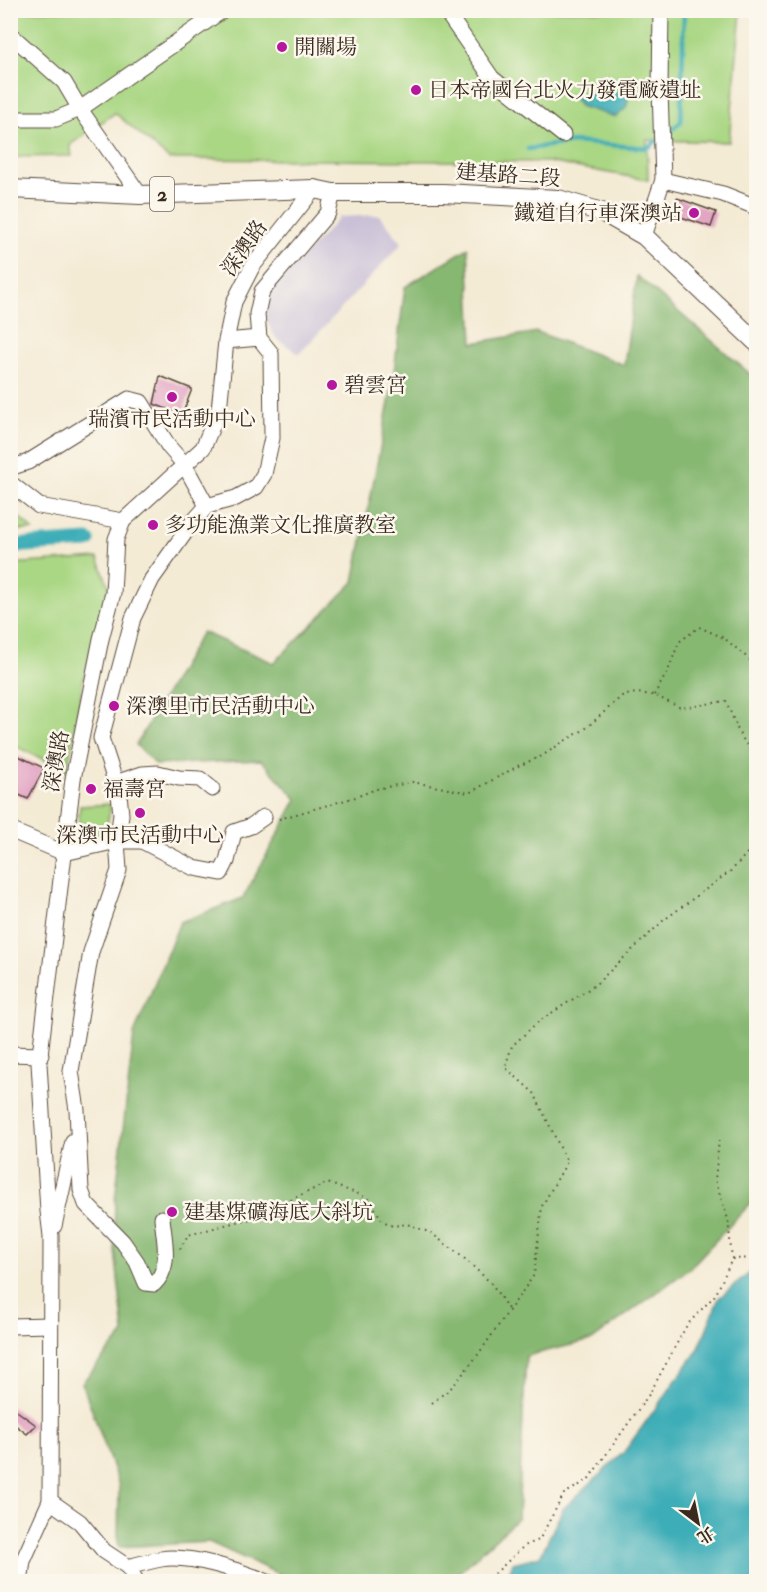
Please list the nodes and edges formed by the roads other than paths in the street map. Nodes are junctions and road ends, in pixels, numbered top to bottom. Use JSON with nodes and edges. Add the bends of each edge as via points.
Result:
{"nodes":[{"id":1,"x":223,"y":10,"type":"edge"},
{"id":2,"x":446,"y":10,"type":"edge"},
{"id":3,"x":661,"y":10,"type":"edge"},
{"id":4,"x":10,"y":34,"type":"edge"},
{"id":5,"x":80,"y":109,"type":"junction"},
{"id":6,"x":10,"y":119,"type":"edge"},
{"id":7,"x":563,"y":135,"type":"dead end"},
{"id":8,"x":663,"y":180,"type":"junction"},
{"id":9,"x":10,"y":189,"type":"edge"},
{"id":10,"x":314,"y":189,"type":"junction"},
{"id":11,"x":333,"y":193,"type":"junction"},
{"id":12,"x":140,"y":195,"type":"junction"},
{"id":13,"x":756,"y":207,"type":"edge"},
{"id":14,"x":644,"y":236,"type":"junction"},
{"id":15,"x":260,"y":338,"type":"junction"},
{"id":16,"x":226,"y":341,"type":"junction"},
{"id":17,"x":756,"y":342,"type":"edge"},
{"id":18,"x":184,"y":464,"type":"junction"},
{"id":19,"x":10,"y":468,"type":"edge"},
{"id":20,"x":10,"y":483,"type":"edge"},
{"id":21,"x":207,"y":507,"type":"junction"},
{"id":22,"x":123,"y":521,"type":"junction"},
{"id":23,"x":116,"y":783,"type":"junction"},
{"id":24,"x":212,"y":789,"type":"dead end"},
{"id":25,"x":264,"y":817,"type":"road end"},
{"id":26,"x":10,"y":830,"type":"edge"},
{"id":27,"x":117,"y":841,"type":"junction"},
{"id":28,"x":64,"y":853,"type":"junction"},
{"id":29,"x":10,"y":1054,"type":"edge"},
{"id":30,"x":40,"y":1055,"type":"junction"},
{"id":31,"x":77,"y":1123,"type":"junction"},
{"id":32,"x":162,"y":1218,"type":"dead end"},
{"id":33,"x":51,"y":1236,"type":"junction"},
{"id":34,"x":50,"y":1325,"type":"junction"},
{"id":35,"x":10,"y":1326,"type":"edge"},
{"id":36,"x":50,"y":1501,"type":"junction"},
{"id":37,"x":128,"y":1567,"type":"junction"},
{"id":38,"x":20,"y":1581,"type":"edge"},
{"id":39,"x":137,"y":1581,"type":"edge"},
{"id":40,"x":268,"y":1581,"type":"edge"}],
"edges":[{"from":1,"to":5,"type":"street"},
{"from":2,"to":7,"type":"street","via":[[492,78]]},
{"from":3,"to":8,"type":"street"},
{"from":4,"to":5,"type":"street","via":[[64,82]]},
{"from":5,"to":6,"type":"street","via":[[56,119]]},
{"from":5,"to":12,"type":"street"},
{"from":8,"to":13,"type":"street","via":[[723,194]]},
{"from":8,"to":14,"type":"street"},
{"from":9,"to":12,"type":"main road","number":"2"},
{"from":10,"to":11,"type":"main road","name":"建基路二段","number":"2"},
{"from":10,"to":12,"type":"main road","number":"2"},
{"from":10,"to":16,"type":"street","name":"深澳路","via":[[252,267],[234,302]]},
{"from":11,"to":14,"type":"main road","name":"建基路二段","number":"2","via":[[558,199],[602,212]]},
{"from":11,"to":15,"type":"street","via":[[328,213],[262,291],[257,314]]},
{"from":14,"to":17,"type":"main road","name":"建基路二段","number":"2"},
{"from":15,"to":16,"type":"street"},
{"from":15,"to":21,"type":"street","via":[[271,353],[272,438],[264,474],[256,487]]},
{"from":16,"to":18,"type":"street","name":"深澳路","via":[[219,410],[203,448]]},
{"from":18,"to":19,"type":"street","via":[[141,402],[129,399],[28,462]]},
{"from":18,"to":21,"type":"street"},
{"from":18,"to":22,"type":"street","name":"深澳路"},
{"from":20,"to":22,"type":"street","via":[[39,506]]},
{"from":21,"to":23,"type":"street","via":[[152,579],[133,618],[101,738]]},
{"from":22,"to":28,"type":"street","name":"深澳路","via":[[116,538],[113,592],[73,779]]},
{"from":23,"to":24,"type":"street","via":[[158,773],[200,779]]},
{"from":23,"to":27,"type":"street","via":[[121,815]]},
{"from":25,"to":27,"type":"street","via":[[234,832],[221,873],[194,868],[142,841]]},
{"from":26,"to":28,"type":"street"},
{"from":27,"to":28,"type":"street"},
{"from":27,"to":31,"type":"street","via":[[119,870],[91,952],[76,1032],[71,1071]]},
{"from":28,"to":30,"type":"street","name":"深澳路"},
{"from":29,"to":30,"type":"street"},
{"from":30,"to":33,"type":"street","name":"深澳路"},
{"from":31,"to":32,"type":"street","via":[[81,1190],[86,1204],[123,1242],[146,1283],[154,1284],[162,1276],[166,1254]]},
{"from":31,"to":33,"type":"street"},
{"from":33,"to":34,"type":"street","name":"深澳路"},
{"from":34,"to":35,"type":"street"},
{"from":34,"to":36,"type":"street","name":"深澳路"},
{"from":36,"to":37,"type":"street","via":[[80,1522],[104,1551]]},
{"from":36,"to":38,"type":"street","name":"深澳路","via":[[23,1560]]},
{"from":37,"to":39,"type":"street"},
{"from":37,"to":40,"type":"street","via":[[162,1558],[181,1558]]}]}
